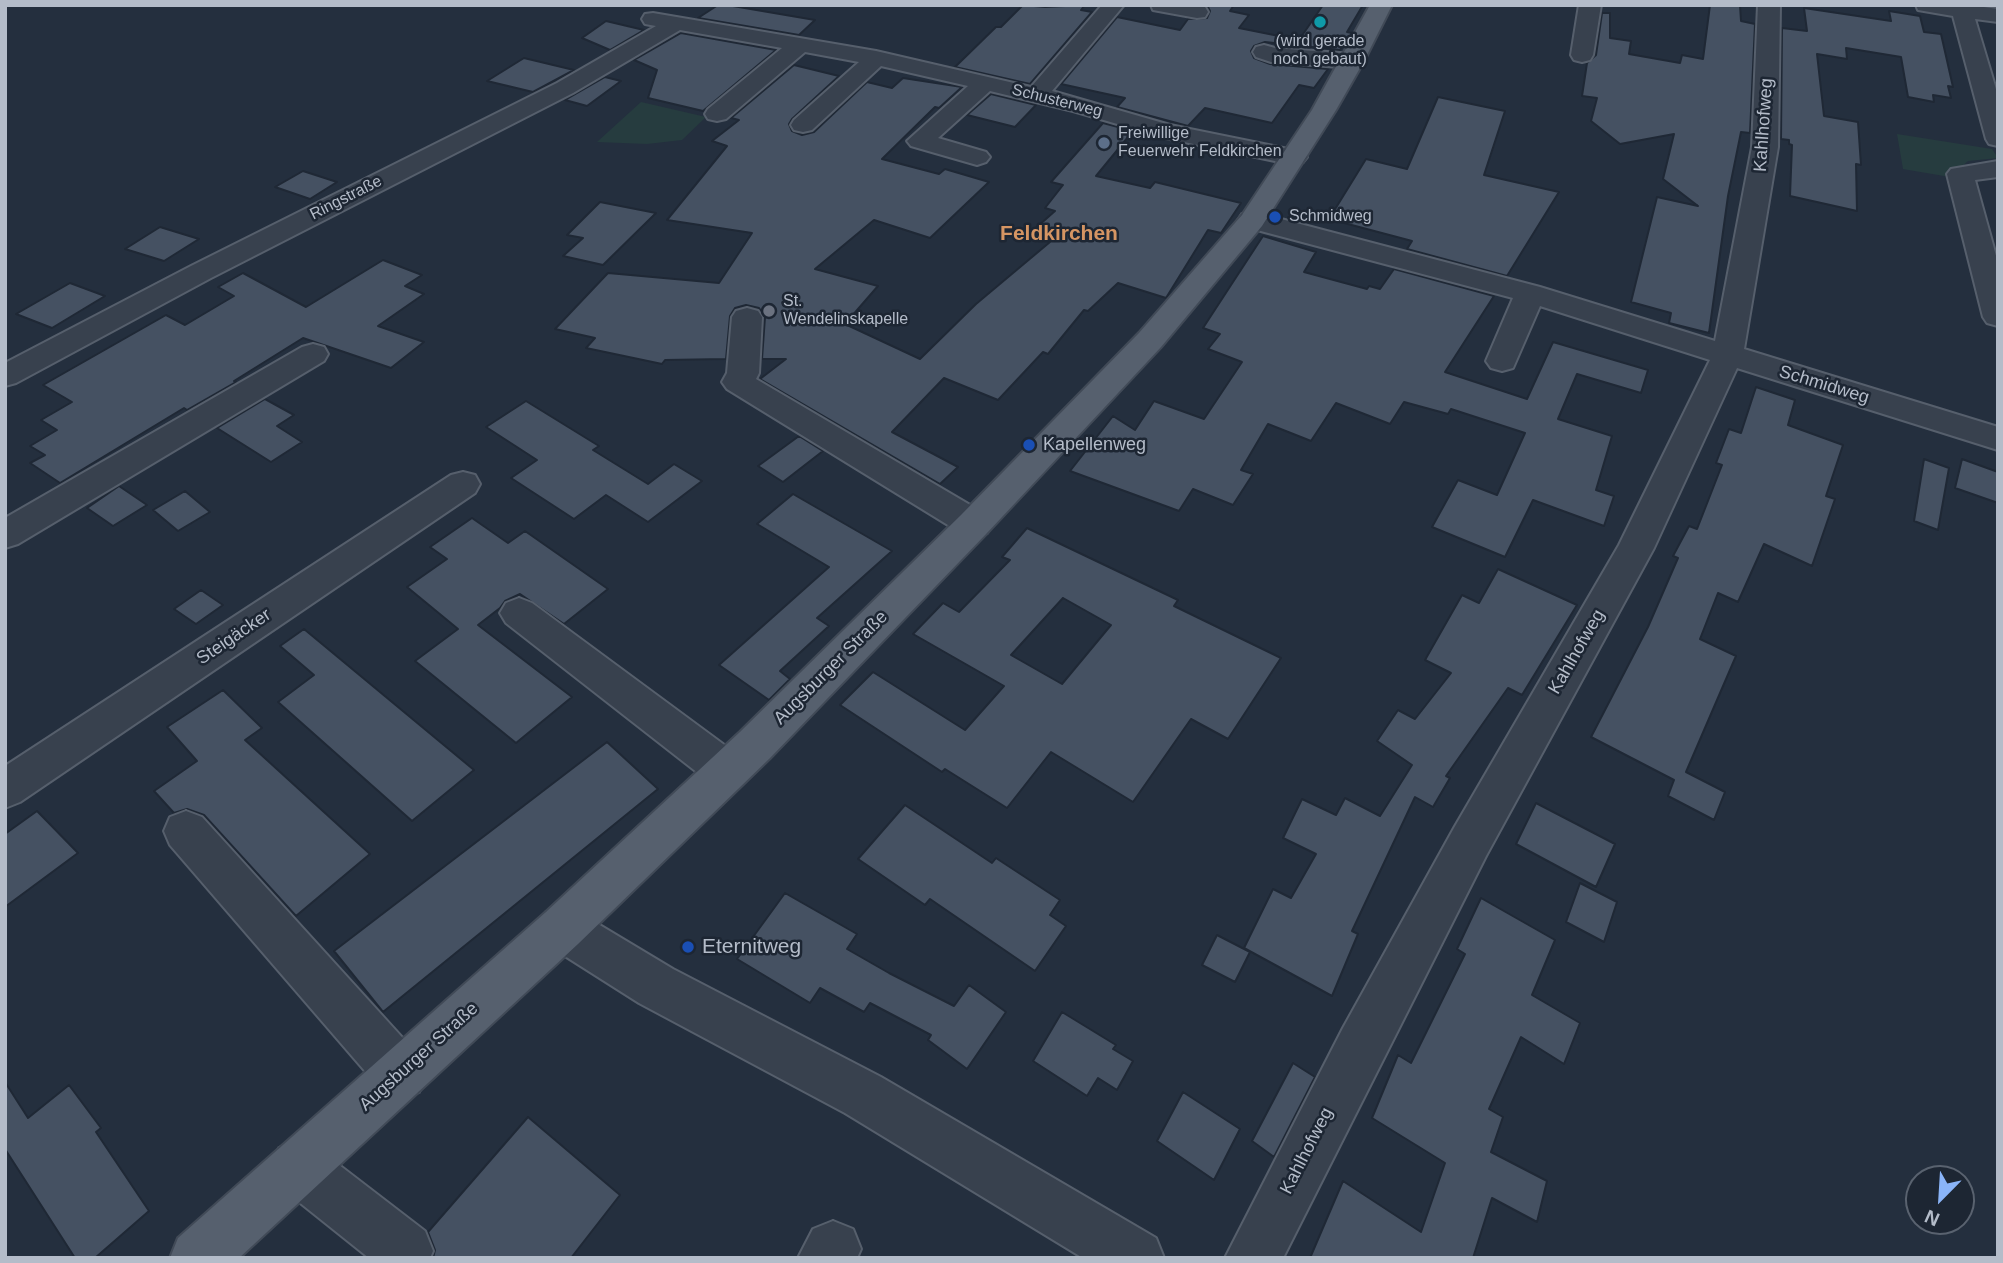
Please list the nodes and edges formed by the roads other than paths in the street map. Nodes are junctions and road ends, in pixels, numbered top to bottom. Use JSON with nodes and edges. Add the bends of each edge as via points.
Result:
{"nodes":[{"id":1,"x":1114,"y":5,"type":"edge"},
{"id":2,"x":1161,"y":5,"type":"edge"},
{"id":3,"x":1381,"y":5,"type":"edge"},
{"id":4,"x":1590,"y":5,"type":"edge"},
{"id":5,"x":1769,"y":5,"type":"edge"},
{"id":6,"x":1926,"y":5,"type":"edge"},
{"id":7,"x":1962,"y":10,"type":"junction"},
{"id":8,"x":1197,"y":12,"type":"dead end"},
{"id":9,"x":1998,"y":16,"type":"edge"},
{"id":10,"x":642,"y":17,"type":"dead end"},
{"id":11,"x":679,"y":17,"type":"edge"},
{"id":12,"x":801,"y":44,"type":"junction"},
{"id":13,"x":1265,"y":52,"type":"dead end"},
{"id":14,"x":1582,"y":55,"type":"dead end"},
{"id":15,"x":876,"y":58,"type":"junction"},
{"id":16,"x":1353,"y":61,"type":"junction"},
{"id":17,"x":984,"y":84,"type":"junction"},
{"id":18,"x":1036,"y":95,"type":"junction"},
{"id":19,"x":717,"y":114,"type":"dead end"},
{"id":20,"x":803,"y":125,"type":"dead end"},
{"id":21,"x":1165,"y":131,"type":"junction"},
{"id":22,"x":1998,"y":139,"type":"edge"},
{"id":23,"x":1139,"y":152,"type":"dead end"},
{"id":24,"x":977,"y":157,"type":"dead end"},
{"id":25,"x":1294,"y":157,"type":"junction"},
{"id":26,"x":1998,"y":169,"type":"edge"},
{"id":27,"x":1252,"y":220,"type":"junction"},
{"id":28,"x":1531,"y":293,"type":"junction"},
{"id":29,"x":747,"y":317,"type":"dead end"},
{"id":30,"x":1998,"y":317,"type":"edge"},
{"id":31,"x":313,"y":354,"type":"dead end"},
{"id":32,"x":1728,"y":355,"type":"junction"},
{"id":33,"x":1502,"y":361,"type":"dead end"},
{"id":34,"x":5,"y":376,"type":"edge"},
{"id":35,"x":1998,"y":439,"type":"edge"},
{"id":36,"x":463,"y":484,"type":"dead end"},
{"id":37,"x":974,"y":524,"type":"junction"},
{"id":38,"x":5,"y":535,"type":"edge"},
{"id":39,"x":519,"y":613,"type":"dead end"},
{"id":40,"x":727,"y":771,"type":"junction"},
{"id":41,"x":5,"y":789,"type":"edge"},
{"id":42,"x":186,"y":831,"type":"dead end"},
{"id":43,"x":562,"y":928,"type":"junction"},
{"id":44,"x":401,"y":1074,"type":"junction"},
{"id":45,"x":298,"y":1167,"type":"junction"},
{"id":46,"x":405,"y":1251,"type":"dead end"},
{"id":47,"x":198,"y":1258,"type":"edge"},
{"id":48,"x":1136,"y":1258,"type":"edge"},
{"id":49,"x":1253,"y":1258,"type":"edge"}],
"edges":[{"from":1,"to":18,"type":"street"},
{"from":2,"to":8,"type":"street"},
{"from":3,"to":16,"type":"main road","name":"Augsburger Straße"},
{"from":4,"to":14,"type":"street"},
{"from":5,"to":32,"type":"street","name":"Kahlhofweg","via":[[1765,147]]},
{"from":6,"to":7,"type":"street"},
{"from":7,"to":9,"type":"street"},
{"from":7,"to":22,"type":"street"},
{"from":10,"to":11,"type":"street"},
{"from":11,"to":12,"type":"street","name":"Schusterweg"},
{"from":11,"to":34,"type":"street","name":"Ringstraße","via":[[565,88]]},
{"from":12,"to":15,"type":"street","name":"Schusterweg"},
{"from":12,"to":19,"type":"street"},
{"from":13,"to":16,"type":"street"},
{"from":15,"to":17,"type":"street","name":"Schusterweg"},
{"from":15,"to":20,"type":"street"},
{"from":16,"to":25,"type":"main road","name":"Augsburger Straße"},
{"from":17,"to":18,"type":"street","name":"Schusterweg"},
{"from":17,"to":24,"type":"street","via":[[920,141]]},
{"from":18,"to":21,"type":"street","name":"Schusterweg"},
{"from":21,"to":23,"type":"street"},
{"from":21,"to":25,"type":"street","name":"Schusterweg"},
{"from":25,"to":27,"type":"main road","name":"Augsburger Straße"},
{"from":26,"to":30,"type":"street","via":[[1960,174]]},
{"from":27,"to":28,"type":"street","name":"Schmidweg"},
{"from":27,"to":37,"type":"main road","name":"Augsburger Straße","via":[[1168,321]]},
{"from":28,"to":32,"type":"street","name":"Schmidweg"},
{"from":28,"to":33,"type":"street"},
{"from":29,"to":37,"type":"street","via":[[743,373],[738,382]]},
{"from":31,"to":38,"type":"street"},
{"from":32,"to":35,"type":"street","name":"Schmidweg"},
{"from":32,"to":49,"type":"street","name":"Kahlhofweg","via":[[1636,548],[1476,830]]},
{"from":36,"to":41,"type":"street","name":"Steigäcker"},
{"from":37,"to":40,"type":"main road","name":"Augsburger Straße"},
{"from":39,"to":40,"type":"street"},
{"from":40,"to":43,"type":"main road","name":"Augsburger Straße"},
{"from":42,"to":44,"type":"street"},
{"from":43,"to":44,"type":"main road","name":"Augsburger Straße"},
{"from":43,"to":48,"type":"street","via":[[656,986],[863,1095]]},
{"from":44,"to":45,"type":"main road","name":"Augsburger Straße"},
{"from":45,"to":46,"type":"street"},
{"from":45,"to":47,"type":"main road","name":"Augsburger Straße"}]}
